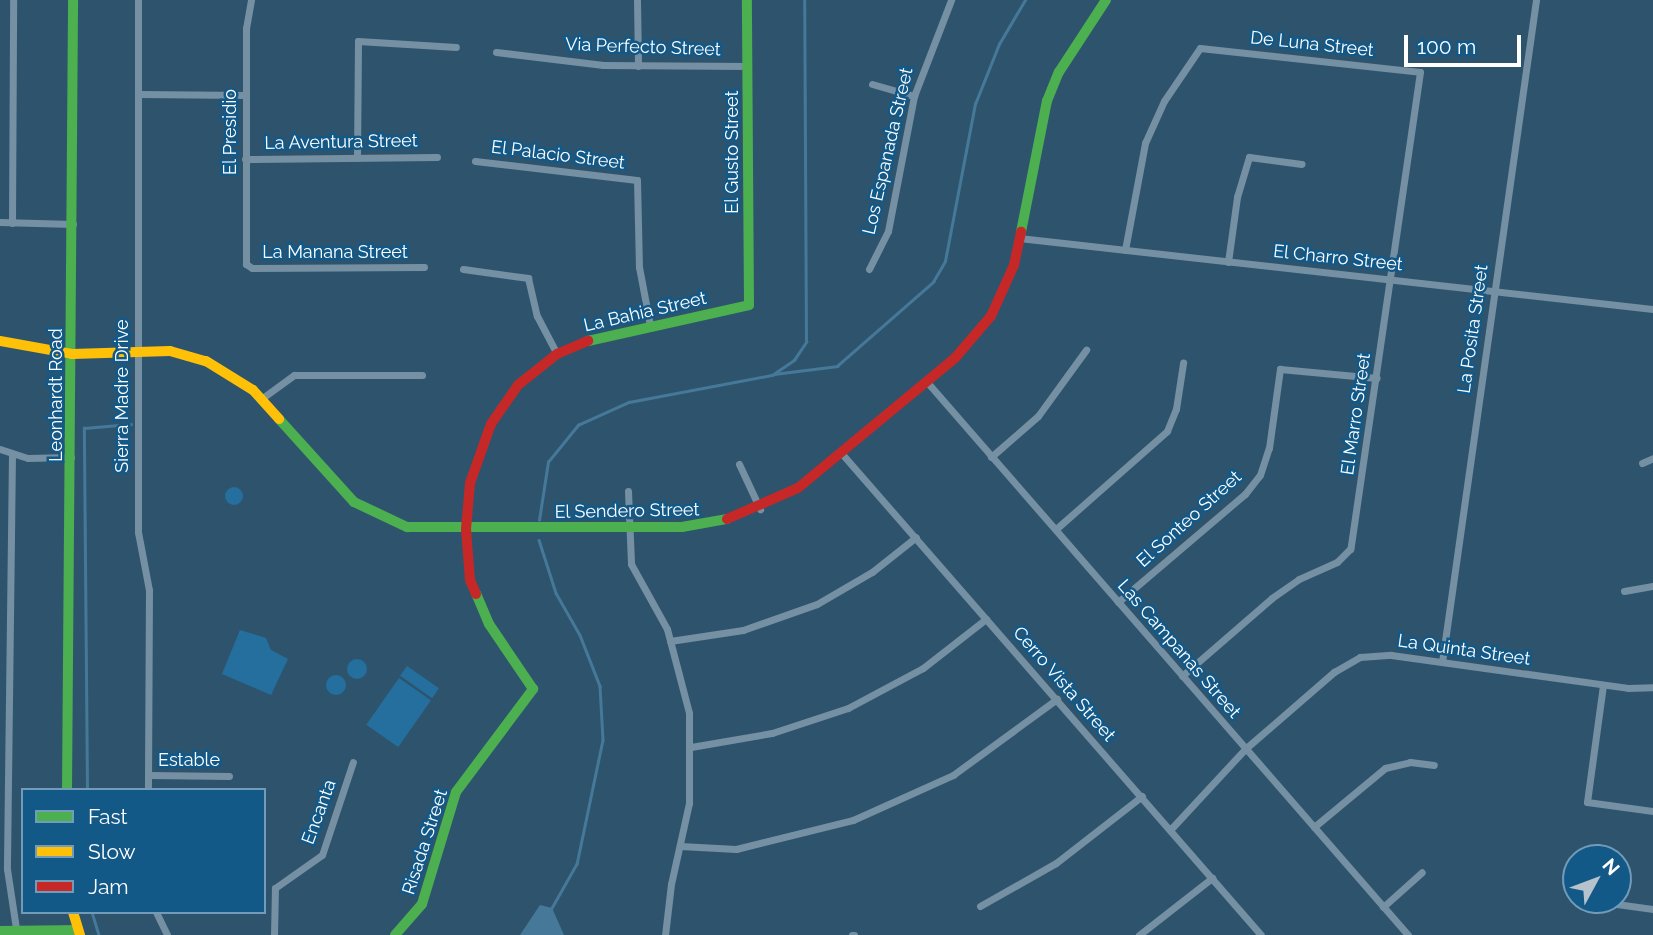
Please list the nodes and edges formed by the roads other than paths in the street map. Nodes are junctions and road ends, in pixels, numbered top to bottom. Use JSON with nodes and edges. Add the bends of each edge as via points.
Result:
{"nodes":[{"id":1,"x":13,"y":0,"type":"edge"},
{"id":2,"x":73,"y":0,"type":"edge"},
{"id":3,"x":138,"y":0,"type":"edge"},
{"id":4,"x":251,"y":0,"type":"edge"},
{"id":5,"x":637,"y":0,"type":"edge"},
{"id":6,"x":747,"y":0,"type":"edge"},
{"id":7,"x":951,"y":0,"type":"edge"},
{"id":8,"x":1106,"y":0,"type":"edge"},
{"id":9,"x":1536,"y":0,"type":"edge"},
{"id":10,"x":456,"y":47,"type":"dead end"},
{"id":11,"x":496,"y":52,"type":"dead end"},
{"id":12,"x":638,"y":66,"type":"junction"},
{"id":13,"x":747,"y":66,"type":"junction"},
{"id":14,"x":1420,"y":72,"type":"joint"},
{"id":15,"x":872,"y":84,"type":"dead end"},
{"id":16,"x":139,"y":94,"type":"junction"},
{"id":17,"x":246,"y":95,"type":"junction"},
{"id":18,"x":914,"y":96,"type":"junction"},
{"id":19,"x":437,"y":157,"type":"dead end"},
{"id":20,"x":357,"y":158,"type":"junction"},
{"id":21,"x":245,"y":159,"type":"junction"},
{"id":22,"x":475,"y":161,"type":"dead end"},
{"id":23,"x":1302,"y":164,"type":"dead end"},
{"id":24,"x":0,"y":222,"type":"edge"},
{"id":25,"x":12,"y":223,"type":"junction"},
{"id":26,"x":73,"y":224,"type":"junction"},
{"id":27,"x":1019,"y":238,"type":"junction"},
{"id":28,"x":1125,"y":250,"type":"junction"},
{"id":29,"x":1228,"y":261,"type":"junction"},
{"id":30,"x":246,"y":264,"type":"joint"},
{"id":31,"x":424,"y":267,"type":"dead end"},
{"id":32,"x":463,"y":269,"type":"dead end"},
{"id":33,"x":869,"y":269,"type":"dead end"},
{"id":34,"x":1391,"y":279,"type":"junction"},
{"id":35,"x":1495,"y":290,"type":"junction"},
{"id":36,"x":748,"y":305,"type":"joint"},
{"id":37,"x":1653,"y":309,"type":"edge"},
{"id":38,"x":650,"y":325,"type":"junction"},
{"id":39,"x":0,"y":341,"type":"edge"},
{"id":40,"x":1086,"y":350,"type":"dead end"},
{"id":41,"x":137,"y":351,"type":"junction"},
{"id":42,"x":72,"y":354,"type":"junction"},
{"id":43,"x":557,"y":354,"type":"junction"},
{"id":44,"x":1183,"y":363,"type":"dead end"},
{"id":45,"x":422,"y":374,"type":"dead end"},
{"id":46,"x":1377,"y":378,"type":"junction"},
{"id":47,"x":927,"y":382,"type":"junction"},
{"id":48,"x":261,"y":399,"type":"junction"},
{"id":49,"x":0,"y":449,"type":"edge"},
{"id":50,"x":12,"y":454,"type":"junction"},
{"id":51,"x":843,"y":455,"type":"junction"},
{"id":52,"x":71,"y":457,"type":"junction"},
{"id":53,"x":992,"y":457,"type":"junction"},
{"id":54,"x":1653,"y":458,"type":"edge"},
{"id":55,"x":1642,"y":463,"type":"dead end"},
{"id":56,"x":739,"y":464,"type":"dead end"},
{"id":57,"x":628,"y":491,"type":"dead end"},
{"id":58,"x":760,"y":509,"type":"junction"},
{"id":59,"x":629,"y":528,"type":"junction"},
{"id":60,"x":466,"y":529,"type":"junction"},
{"id":61,"x":1056,"y":529,"type":"junction"},
{"id":62,"x":916,"y":537,"type":"junction"},
{"id":63,"x":0,"y":548,"type":"edge"},
{"id":64,"x":11,"y":548,"type":"junction"},
{"id":65,"x":1653,"y":586,"type":"edge"},
{"id":66,"x":1624,"y":591,"type":"dead end"},
{"id":67,"x":1118,"y":602,"type":"junction"},
{"id":68,"x":986,"y":619,"type":"junction"},
{"id":69,"x":0,"y":638,"type":"edge"},
{"id":70,"x":10,"y":638,"type":"junction"},
{"id":71,"x":670,"y":641,"type":"junction"},
{"id":72,"x":1442,"y":662,"type":"junction"},
{"id":73,"x":1182,"y":676,"type":"junction"},
{"id":74,"x":1603,"y":685,"type":"junction"},
{"id":75,"x":1653,"y":687,"type":"edge"},
{"id":76,"x":533,"y":689,"type":"joint"},
{"id":77,"x":1057,"y":699,"type":"junction"},
{"id":78,"x":4,"y":733,"type":"edge"},
{"id":79,"x":691,"y":747,"type":"junction"},
{"id":80,"x":1245,"y":749,"type":"junction"},
{"id":81,"x":353,"y":762,"type":"dead end"},
{"id":82,"x":1434,"y":765,"type":"dead end"},
{"id":83,"x":149,"y":775,"type":"junction"},
{"id":84,"x":229,"y":776,"type":"dead end"},
{"id":85,"x":67,"y":788,"type":"edge"},
{"id":86,"x":148,"y":788,"type":"edge"},
{"id":87,"x":1142,"y":796,"type":"junction"},
{"id":88,"x":1653,"y":811,"type":"edge"},
{"id":89,"x":1314,"y":827,"type":"junction"},
{"id":90,"x":1170,"y":830,"type":"junction"},
{"id":91,"x":4,"y":834,"type":"edge"},
{"id":92,"x":680,"y":846,"type":"junction"},
{"id":93,"x":1422,"y":872,"type":"dead end"},
{"id":94,"x":1212,"y":878,"type":"junction"},
{"id":95,"x":981,"y":906,"type":"dead end"},
{"id":96,"x":1632,"y":906,"type":"edge"},
{"id":97,"x":1383,"y":907,"type":"junction"},
{"id":98,"x":1653,"y":909,"type":"edge"},
{"id":99,"x":74,"y":914,"type":"edge"},
{"id":100,"x":157,"y":914,"type":"edge"},
{"id":101,"x":0,"y":931,"type":"edge"},
{"id":102,"x":17,"y":933,"type":"edge"},
{"id":103,"x":79,"y":933,"type":"edge"},
{"id":104,"x":167,"y":935,"type":"edge"},
{"id":105,"x":274,"y":935,"type":"edge"},
{"id":106,"x":395,"y":935,"type":"edge"},
{"id":107,"x":665,"y":935,"type":"edge"},
{"id":108,"x":1139,"y":935,"type":"edge"},
{"id":109,"x":1261,"y":935,"type":"edge"},
{"id":110,"x":1408,"y":935,"type":"edge"}],
"edges":[{"from":1,"to":25,"type":"street"},
{"from":2,"to":26,"type":"street","name":"Leonhardt Road"},
{"from":3,"to":16,"type":"street","name":"Sierra Madre Drive"},
{"from":4,"to":17,"type":"street","name":"El Presidio","via":[[246,28]]},
{"from":5,"to":12,"type":"street"},
{"from":6,"to":13,"type":"street","name":"El Gusto Street"},
{"from":7,"to":18,"type":"street","name":"Los Espanada Street"},
{"from":8,"to":27,"type":"street","name":"El Sendero Street","via":[[1059,72],[1047,101]]},
{"from":9,"to":35,"type":"street","name":"La Posita Street"},
{"from":10,"to":20,"type":"street","via":[[358,41]]},
{"from":11,"to":12,"type":"street","name":"Via Perfecto Street"},
{"from":12,"to":13,"type":"street","name":"Via Perfecto Street"},
{"from":13,"to":36,"type":"street","name":"El Gusto Street"},
{"from":14,"to":28,"type":"street","name":"De Luna Street","via":[[1200,48],[1164,101],[1145,143]]},
{"from":14,"to":34,"type":"street","name":"El Marro Street"},
{"from":15,"to":18,"type":"street"},
{"from":16,"to":17,"type":"street"},
{"from":16,"to":41,"type":"street","name":"Sierra Madre Drive"},
{"from":17,"to":21,"type":"street","name":"El Presidio"},
{"from":18,"to":33,"type":"street","name":"Los Espanada Street","via":[[888,231]]},
{"from":19,"to":20,"type":"street","name":"La Aventura Street"},
{"from":20,"to":21,"type":"street","name":"La Aventura Street"},
{"from":21,"to":30,"type":"street","name":"El Presidio"},
{"from":22,"to":38,"type":"street","name":"El Palacio Street","via":[[637,180],[639,267]]},
{"from":23,"to":29,"type":"street","via":[[1249,157],[1237,197]]},
{"from":24,"to":25,"type":"street"},
{"from":25,"to":26,"type":"street"},
{"from":26,"to":42,"type":"street","name":"Leonhardt Road"},
{"from":27,"to":28,"type":"street","name":"El Charro Street"},
{"from":27,"to":47,"type":"street","name":"El Sendero Street","via":[[1008,282],[991,316],[972,341]]},
{"from":28,"to":29,"type":"street","name":"El Charro Street"},
{"from":29,"to":34,"type":"street","name":"El Charro Street"},
{"from":30,"to":31,"type":"street","name":"La Manana Street","via":[[252,268]]},
{"from":32,"to":43,"type":"street","via":[[528,278],[537,316]]},
{"from":34,"to":35,"type":"street","name":"El Charro Street"},
{"from":34,"to":46,"type":"street","name":"El Marro Street"},
{"from":35,"to":37,"type":"street","name":"El Charro Street"},
{"from":35,"to":72,"type":"street","name":"La Posita Street"},
{"from":36,"to":38,"type":"street","name":"La Bahia Street"},
{"from":38,"to":43,"type":"street","name":"La Bahia Street","via":[[605,334]]},
{"from":39,"to":42,"type":"street","name":"El Sendero Street"},
{"from":40,"to":53,"type":"street","via":[[1038,416]]},
{"from":41,"to":42,"type":"street","name":"El Sendero Street"},
{"from":41,"to":48,"type":"street","name":"El Sendero Street","via":[[170,351],[206,361],[239,379]]},
{"from":41,"to":83,"type":"street","name":"Sierra Madre Drive","via":[[138,532],[149,590]]},
{"from":42,"to":52,"type":"street","name":"Leonhardt Road"},
{"from":43,"to":60,"type":"street","name":"La Bahia Street","via":[[518,385],[491,424],[470,483]]},
{"from":44,"to":61,"type":"street","via":[[1176,409],[1167,431]]},
{"from":45,"to":48,"type":"street","via":[[302,374],[287,378]]},
{"from":46,"to":67,"type":"street","name":"El Sonteo Street","via":[[1280,369],[1269,448],[1260,475],[1245,494]]},
{"from":46,"to":73,"type":"street","name":"El Marro Street","via":[[1350,549],[1337,562],[1278,593]]},
{"from":47,"to":51,"type":"street","name":"El Sendero Street"},
{"from":47,"to":53,"type":"street","name":"Las Campanas Street"},
{"from":48,"to":60,"type":"street","name":"El Sendero Street","via":[[335,484],[364,509],[407,527]]},
{"from":49,"to":50,"type":"street"},
{"from":50,"to":52,"type":"street"},
{"from":50,"to":64,"type":"street"},
{"from":51,"to":58,"type":"street","name":"El Sendero Street"},
{"from":51,"to":62,"type":"street","name":"Cerro Vista Street"},
{"from":52,"to":85,"type":"street","name":"Leonhardt Road"},
{"from":53,"to":61,"type":"street","name":"Las Campanas Street"},
{"from":54,"to":55,"type":"street"},
{"from":56,"to":58,"type":"street"},
{"from":57,"to":59,"type":"street"},
{"from":58,"to":59,"type":"street","name":"El Sendero Street","via":[[708,526]]},
{"from":59,"to":60,"type":"street","name":"El Sendero Street"},
{"from":59,"to":71,"type":"street","via":[[631,564]]},
{"from":60,"to":76,"type":"street","name":"La Bahia Street","via":[[475,595]]},
{"from":61,"to":67,"type":"street","name":"Las Campanas Street"},
{"from":62,"to":68,"type":"street","name":"Cerro Vista Street"},
{"from":62,"to":71,"type":"street","via":[[872,572],[817,604],[743,630]]},
{"from":63,"to":64,"type":"street"},
{"from":64,"to":70,"type":"street"},
{"from":65,"to":66,"type":"street"},
{"from":67,"to":73,"type":"street","name":"Las Campanas Street"},
{"from":68,"to":77,"type":"street","name":"Cerro Vista Street"},
{"from":68,"to":79,"type":"street","via":[[923,668],[848,708],[772,733]]},
{"from":69,"to":70,"type":"street"},
{"from":70,"to":78,"type":"street"},
{"from":71,"to":79,"type":"street","via":[[688,703]]},
{"from":72,"to":74,"type":"street","name":"La Quinta Street"},
{"from":72,"to":80,"type":"street","name":"La Quinta Street","via":[[1391,655],[1353,660]]},
{"from":73,"to":80,"type":"street","name":"Las Campanas Street"},
{"from":74,"to":75,"type":"street","name":"La Quinta Street"},
{"from":74,"to":88,"type":"street","via":[[1587,802]]},
{"from":76,"to":106,"type":"street","name":"Risada Street","via":[[456,793],[422,904]]},
{"from":77,"to":87,"type":"street","name":"Cerro Vista Street"},
{"from":77,"to":92,"type":"street","via":[[953,775],[853,820],[736,849]]},
{"from":78,"to":91,"type":"street"},
{"from":79,"to":92,"type":"street","via":[[689,803]]},
{"from":80,"to":89,"type":"street","name":"Las Campanas Street"},
{"from":80,"to":90,"type":"street","name":"La Quinta Street"},
{"from":81,"to":105,"type":"street","name":"Encanta","via":[[322,855],[275,888]]},
{"from":82,"to":89,"type":"street","via":[[1410,762],[1385,768]]},
{"from":83,"to":84,"type":"street","name":"Estable"},
{"from":83,"to":86,"type":"street","name":"Sierra Madre Drive"},
{"from":87,"to":90,"type":"street","name":"Cerro Vista Street"},
{"from":87,"to":95,"type":"street","via":[[1056,863]]},
{"from":89,"to":97,"type":"street","name":"Las Campanas Street"},
{"from":90,"to":94,"type":"street","name":"Cerro Vista Street"},
{"from":91,"to":102,"type":"street"},
{"from":92,"to":107,"type":"street"},
{"from":93,"to":97,"type":"street"},
{"from":94,"to":108,"type":"street"},
{"from":94,"to":109,"type":"street","name":"Cerro Vista Street"},
{"from":96,"to":98,"type":"street"},
{"from":97,"to":110,"type":"street","name":"Las Campanas Street"},
{"from":99,"to":103,"type":"street"},
{"from":100,"to":104,"type":"street"},
{"from":101,"to":102,"type":"street"},
{"from":102,"to":103,"type":"street"}]}
